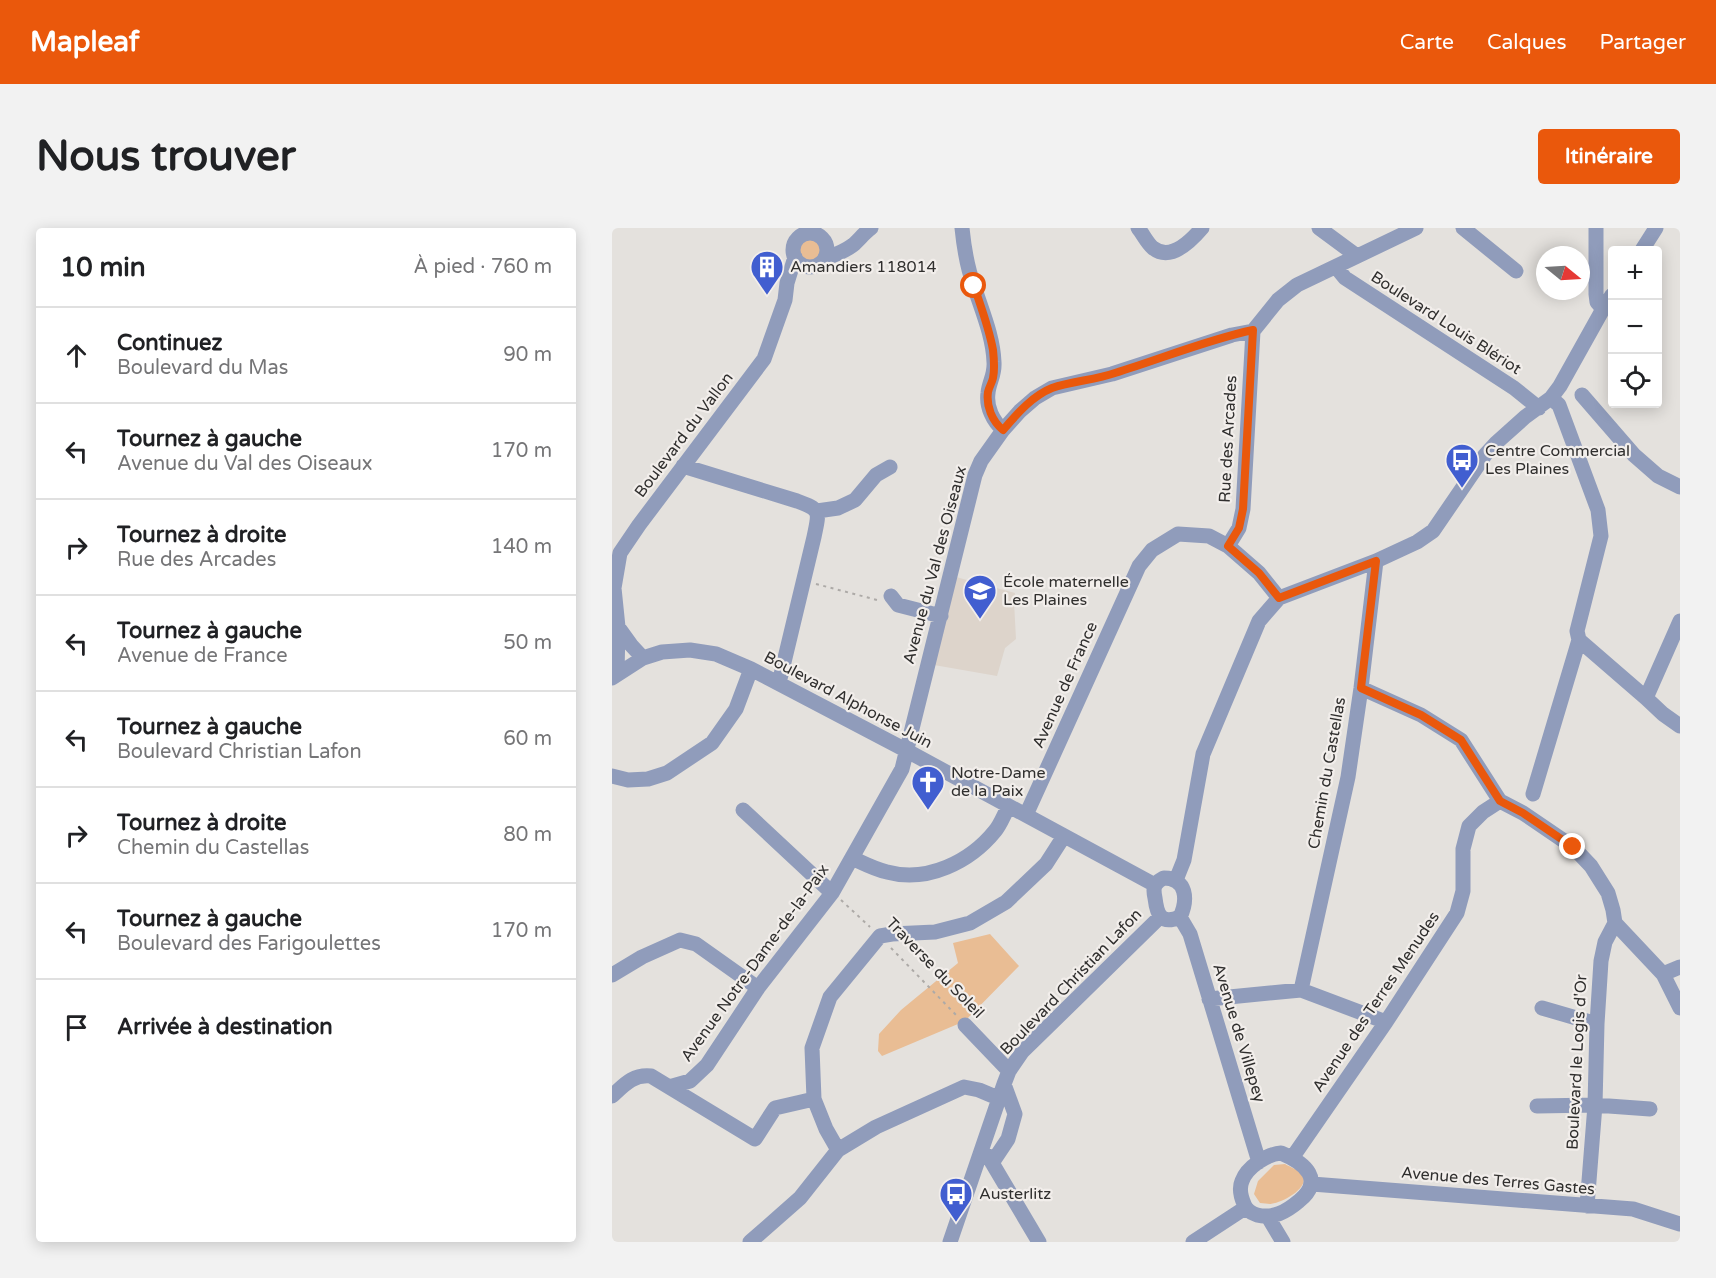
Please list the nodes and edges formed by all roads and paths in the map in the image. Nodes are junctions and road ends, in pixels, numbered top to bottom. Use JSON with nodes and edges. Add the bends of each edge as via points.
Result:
{"nodes":[{"id":1,"x":962,"y":228,"type":"edge"},
{"id":2,"x":1138,"y":228,"type":"edge"},
{"id":3,"x":1202,"y":228,"type":"edge"},
{"id":4,"x":1319,"y":228,"type":"edge"},
{"id":5,"x":1416,"y":228,"type":"edge"},
{"id":6,"x":1463,"y":228,"type":"edge"},
{"id":7,"x":1596,"y":228,"type":"edge"},
{"id":8,"x":1656,"y":228,"type":"edge"},
{"id":9,"x":805,"y":230,"type":"edge"},
{"id":10,"x":865,"y":232,"type":"edge"},
{"id":11,"x":825,"y":240,"type":"junction"},
{"id":12,"x":1645,"y":246,"type":"edge"},
{"id":13,"x":1357,"y":256,"type":"junction"},
{"id":14,"x":795,"y":257,"type":"junction"},
{"id":15,"x":826,"y":258,"type":"junction"},
{"id":16,"x":810,"y":267,"type":"junction"},
{"id":17,"x":1336,"y":267,"type":"junction"},
{"id":18,"x":1516,"y":271,"type":"dead end"},
{"id":19,"x":785,"y":300,"type":"junction"},
{"id":20,"x":1609,"y":300,"type":"edge"},
{"id":21,"x":1603,"y":309,"type":"junction"},
{"id":22,"x":1253,"y":330,"type":"junction"},
{"id":23,"x":1582,"y":394,"type":"dead end"},
{"id":24,"x":1551,"y":398,"type":"junction"},
{"id":25,"x":1539,"y":408,"type":"junction"},
{"id":26,"x":1003,"y":430,"type":"junction"},
{"id":27,"x":683,"y":466,"type":"junction"},
{"id":28,"x":890,"y":467,"type":"dead end"},
{"id":29,"x":1680,"y":487,"type":"edge"},
{"id":30,"x":817,"y":511,"type":"junction"},
{"id":31,"x":1228,"y":546,"type":"junction"},
{"id":32,"x":1376,"y":561,"type":"junction"},
{"id":33,"x":804,"y":581,"type":"junction"},
{"id":34,"x":1279,"y":598,"type":"junction"},
{"id":35,"x":895,"y":601,"type":"joint"},
{"id":36,"x":941,"y":616,"type":"junction"},
{"id":37,"x":1680,"y":621,"type":"edge"},
{"id":38,"x":618,"y":627,"type":"junction"},
{"id":39,"x":1579,"y":640,"type":"junction"},
{"id":40,"x":643,"y":658,"type":"junction"},
{"id":41,"x":751,"y":669,"type":"junction"},
{"id":42,"x":614,"y":676,"type":"edge"},
{"id":43,"x":778,"y":683,"type":"junction"},
{"id":44,"x":1361,"y":688,"type":"junction"},
{"id":45,"x":1646,"y":698,"type":"junction"},
{"id":46,"x":1680,"y":726,"type":"edge"},
{"id":47,"x":906,"y":751,"type":"junction"},
{"id":48,"x":612,"y":776,"type":"edge"},
{"id":49,"x":1533,"y":794,"type":"dead end"},
{"id":50,"x":1500,"y":801,"type":"junction"},
{"id":51,"x":1009,"y":806,"type":"junction"},
{"id":52,"x":743,"y":810,"type":"dead end"},
{"id":53,"x":1026,"y":815,"type":"junction"},
{"id":54,"x":1064,"y":836,"type":"junction"},
{"id":55,"x":852,"y":858,"type":"junction"},
{"id":56,"x":1176,"y":880,"type":"junction"},
{"id":57,"x":1155,"y":885,"type":"junction"},
{"id":58,"x":832,"y":893,"type":"junction"},
{"id":59,"x":1160,"y":917,"type":"junction"},
{"id":60,"x":1180,"y":917,"type":"junction"},
{"id":61,"x":1615,"y":923,"type":"junction"},
{"id":62,"x":880,"y":936,"type":"junction"},
{"id":63,"x":1680,"y":967,"type":"edge"},
{"id":64,"x":1663,"y":974,"type":"junction"},
{"id":65,"x":612,"y":975,"type":"edge"},
{"id":66,"x":758,"y":988,"type":"junction"},
{"id":67,"x":1301,"y":990,"type":"junction"},
{"id":68,"x":1209,"y":999,"type":"junction"},
{"id":69,"x":1542,"y":1008,"type":"dead end"},
{"id":70,"x":1680,"y":1008,"type":"edge"},
{"id":71,"x":1386,"y":1022,"type":"junction"},
{"id":72,"x":1597,"y":1024,"type":"junction"},
{"id":73,"x":965,"y":1025,"type":"joint"},
{"id":74,"x":1004,"y":1084,"type":"junction"},
{"id":75,"x":669,"y":1087,"type":"junction"},
{"id":76,"x":612,"y":1096,"type":"edge"},
{"id":77,"x":814,"y":1099,"type":"junction"},
{"id":78,"x":1595,"y":1105,"type":"junction"},
{"id":79,"x":1537,"y":1106,"type":"dead end"},
{"id":80,"x":1650,"y":1109,"type":"dead end"},
{"id":81,"x":838,"y":1150,"type":"junction"},
{"id":82,"x":1292,"y":1158,"type":"junction"},
{"id":83,"x":983,"y":1160,"type":"junction"},
{"id":84,"x":1259,"y":1162,"type":"junction"},
{"id":85,"x":1312,"y":1184,"type":"junction"},
{"id":86,"x":1587,"y":1206,"type":"junction"},
{"id":87,"x":1245,"y":1208,"type":"junction"},
{"id":88,"x":1268,"y":1217,"type":"junction"},
{"id":89,"x":1680,"y":1224,"type":"edge"},
{"id":90,"x":750,"y":1242,"type":"edge"},
{"id":91,"x":950,"y":1242,"type":"edge"},
{"id":92,"x":1039,"y":1242,"type":"edge"},
{"id":93,"x":1193,"y":1242,"type":"edge"},
{"id":94,"x":1284,"y":1242,"type":"edge"}],
"edges":[{"from":1,"to":26,"type":"street","via":[[966,261],[993,350],[989,411]]},
{"from":2,"to":3,"type":"street","via":[[1153,248],[1174,252]]},
{"from":4,"to":13,"type":"street"},
{"from":5,"to":13,"type":"street"},
{"from":6,"to":18,"type":"street"},
{"from":7,"to":21,"type":"street","via":[[1596,294]]},
{"from":8,"to":12,"type":"street"},
{"from":9,"to":11,"type":"street"},
{"from":9,"to":14,"type":"street","via":[[793,245]]},
{"from":10,"to":11,"type":"street","via":[[841,240]]},
{"from":10,"to":15,"type":"street","via":[[845,250]]},
{"from":11,"to":15,"type":"street"},
{"from":13,"to":17,"type":"street"},
{"from":14,"to":16,"type":"street"},
{"from":14,"to":19,"type":"street","name":"Boulevard du Vallon"},
{"from":15,"to":16,"type":"street"},
{"from":16,"to":19,"type":"street","name":"Boulevard du Vallon"},
{"from":17,"to":22,"type":"street","via":[[1297,285],[1278,300]]},
{"from":17,"to":25,"type":"street","name":"Boulevard Louis Blériot","via":[[1345,278]]},
{"from":19,"to":27,"type":"street","name":"Boulevard du Vallon","via":[[764,359]]},
{"from":20,"to":21,"type":"street"},
{"from":21,"to":24,"type":"street"},
{"from":22,"to":26,"type":"street","name":"Avenue du Val des Oiseaux","via":[[1112,374],[1052,388],[1035,398]]},
{"from":22,"to":31,"type":"street","name":"Rue des Arcades","via":[[1243,509],[1239,528]]},
{"from":23,"to":29,"type":"street","via":[[1634,455],[1658,476]]},
{"from":24,"to":25,"type":"street"},
{"from":24,"to":39,"type":"street","via":[[1559,405],[1598,510],[1601,536],[1577,631]]},
{"from":25,"to":32,"type":"street","via":[[1496,442],[1433,531]]},
{"from":26,"to":36,"type":"street","name":"Avenue du Val des Oiseaux","via":[[975,475]]},
{"from":27,"to":30,"type":"street"},
{"from":27,"to":38,"type":"street","name":"Boulevard du Vallon","via":[[620,553],[614,588]]},
{"from":28,"to":30,"type":"street","via":[[876,475],[855,500]]},
{"from":30,"to":33,"type":"street"},
{"from":31,"to":34,"type":"street","name":"Avenue de France","via":[[1259,573]]},
{"from":31,"to":53,"type":"street","name":"Avenue de France","via":[[1209,536],[1178,534],[1152,550],[1139,566]]},
{"from":32,"to":34,"type":"street"},
{"from":32,"to":44,"type":"street","name":"Chemin du Castellas"},
{"from":33,"to":35,"type":"path"},
{"from":33,"to":43,"type":"street"},
{"from":34,"to":56,"type":"street","via":[[1259,621],[1203,754],[1184,860]]},
{"from":35,"to":36,"type":"street"},
{"from":36,"to":47,"type":"street","name":"Avenue du Val des Oiseaux"},
{"from":37,"to":45,"type":"street"},
{"from":38,"to":40,"type":"street"},
{"from":38,"to":42,"type":"street","name":"Boulevard du Vallon"},
{"from":39,"to":45,"type":"street"},
{"from":39,"to":49,"type":"street"},
{"from":40,"to":41,"type":"street","name":"Boulevard Alphonse Juin","via":[[690,650],[717,654]]},
{"from":40,"to":42,"type":"street","name":"Boulevard Alphonse Juin"},
{"from":41,"to":43,"type":"street","name":"Boulevard Alphonse Juin"},
{"from":41,"to":48,"type":"street","via":[[736,709],[712,743],[667,772],[648,779]]},
{"from":43,"to":47,"type":"street","name":"Boulevard Alphonse Juin"},
{"from":44,"to":50,"type":"street","via":[[1421,715],[1461,740]]},
{"from":44,"to":67,"type":"street","name":"Chemin du Castellas","via":[[1348,777]]},
{"from":45,"to":46,"type":"street"},
{"from":47,"to":51,"type":"street","name":"Boulevard Alphonse Juin"},
{"from":47,"to":55,"type":"street","name":"Avenue Notre-Dame-de-la-Paix","via":[[902,769]]},
{"from":50,"to":61,"type":"street","via":[[1573,847],[1591,866],[1608,893]]},
{"from":50,"to":71,"type":"street","name":"Avenue des Terres Menudes","via":[[1469,826],[1457,913]]},
{"from":51,"to":53,"type":"street","name":"Boulevard Alphonse Juin"},
{"from":51,"to":55,"type":"street","via":[[988,838],[958,863],[940,870],[899,874]]},
{"from":52,"to":58,"type":"street"},
{"from":53,"to":54,"type":"street","name":"Boulevard Alphonse Juin"},
{"from":54,"to":57,"type":"street","name":"Boulevard Alphonse Juin"},
{"from":54,"to":62,"type":"street","via":[[1046,864],[1006,902],[970,923],[935,932]]},
{"from":55,"to":58,"type":"street","name":"Avenue Notre-Dame-de-la-Paix"},
{"from":56,"to":57,"type":"street","via":[[1164,878]]},
{"from":56,"to":60,"type":"street","via":[[1183,887],[1184,908]]},
{"from":57,"to":59,"type":"street","via":[[1156,911]]},
{"from":58,"to":62,"type":"path","name":"Traverse du Soleil"},
{"from":58,"to":66,"type":"street","name":"Avenue Notre-Dame-de-la-Paix"},
{"from":59,"to":60,"type":"street"},
{"from":59,"to":74,"type":"street","name":"Boulevard Christian Lafon","via":[[1022,1052]]},
{"from":60,"to":68,"type":"street","name":"Avenue de Villepey","via":[[1190,934]]},
{"from":61,"to":64,"type":"street"},
{"from":61,"to":72,"type":"street","name":"Boulevard le Logis d'Or","via":[[1601,961]]},
{"from":62,"to":73,"type":"path","name":"Traverse du Soleil"},
{"from":62,"to":77,"type":"street","via":[[830,997],[812,1048]]},
{"from":63,"to":64,"type":"street"},
{"from":64,"to":70,"type":"street"},
{"from":65,"to":66,"type":"street","via":[[680,940],[696,944]]},
{"from":66,"to":75,"type":"street","name":"Avenue Notre-Dame-de-la-Paix","via":[[707,1065],[690,1081]]},
{"from":67,"to":68,"type":"street"},
{"from":67,"to":71,"type":"street"},
{"from":68,"to":84,"type":"street","name":"Avenue de Villepey"},
{"from":69,"to":72,"type":"street"},
{"from":71,"to":82,"type":"street","name":"Avenue des Terres Menudes"},
{"from":72,"to":78,"type":"street","name":"Boulevard le Logis d'Or"},
{"from":73,"to":74,"type":"street","name":"Traverse du Soleil"},
{"from":74,"to":81,"type":"street","via":[[978,1090],[964,1087],[876,1127]]},
{"from":74,"to":83,"type":"street","name":"Boulevard Christian Lafon"},
{"from":74,"to":83,"type":"street","via":[[1015,1114],[1008,1139]]},
{"from":75,"to":76,"type":"street","via":[[651,1076],[641,1075]]},
{"from":75,"to":77,"type":"street","via":[[755,1139],[776,1108]]},
{"from":77,"to":81,"type":"street"},
{"from":78,"to":79,"type":"street"},
{"from":78,"to":80,"type":"street"},
{"from":78,"to":86,"type":"street","name":"Boulevard le Logis d'Or"},
{"from":81,"to":90,"type":"street","via":[[800,1198]]},
{"from":82,"to":84,"type":"street","via":[[1281,1153]]},
{"from":82,"to":85,"type":"street","via":[[1310,1174]]},
{"from":83,"to":91,"type":"street","name":"Boulevard Christian Lafon"},
{"from":83,"to":92,"type":"street","via":[[1006,1188]]},
{"from":84,"to":87,"type":"street","via":[[1242,1181]]},
{"from":85,"to":86,"type":"street","name":"Avenue des Terres Gastes"},
{"from":85,"to":88,"type":"street","via":[[1308,1193],[1288,1209]]},
{"from":86,"to":89,"type":"street","name":"Avenue des Terres Gastes","via":[[1633,1209]]},
{"from":87,"to":88,"type":"street"},
{"from":87,"to":93,"type":"street"},
{"from":88,"to":94,"type":"street"}]}
